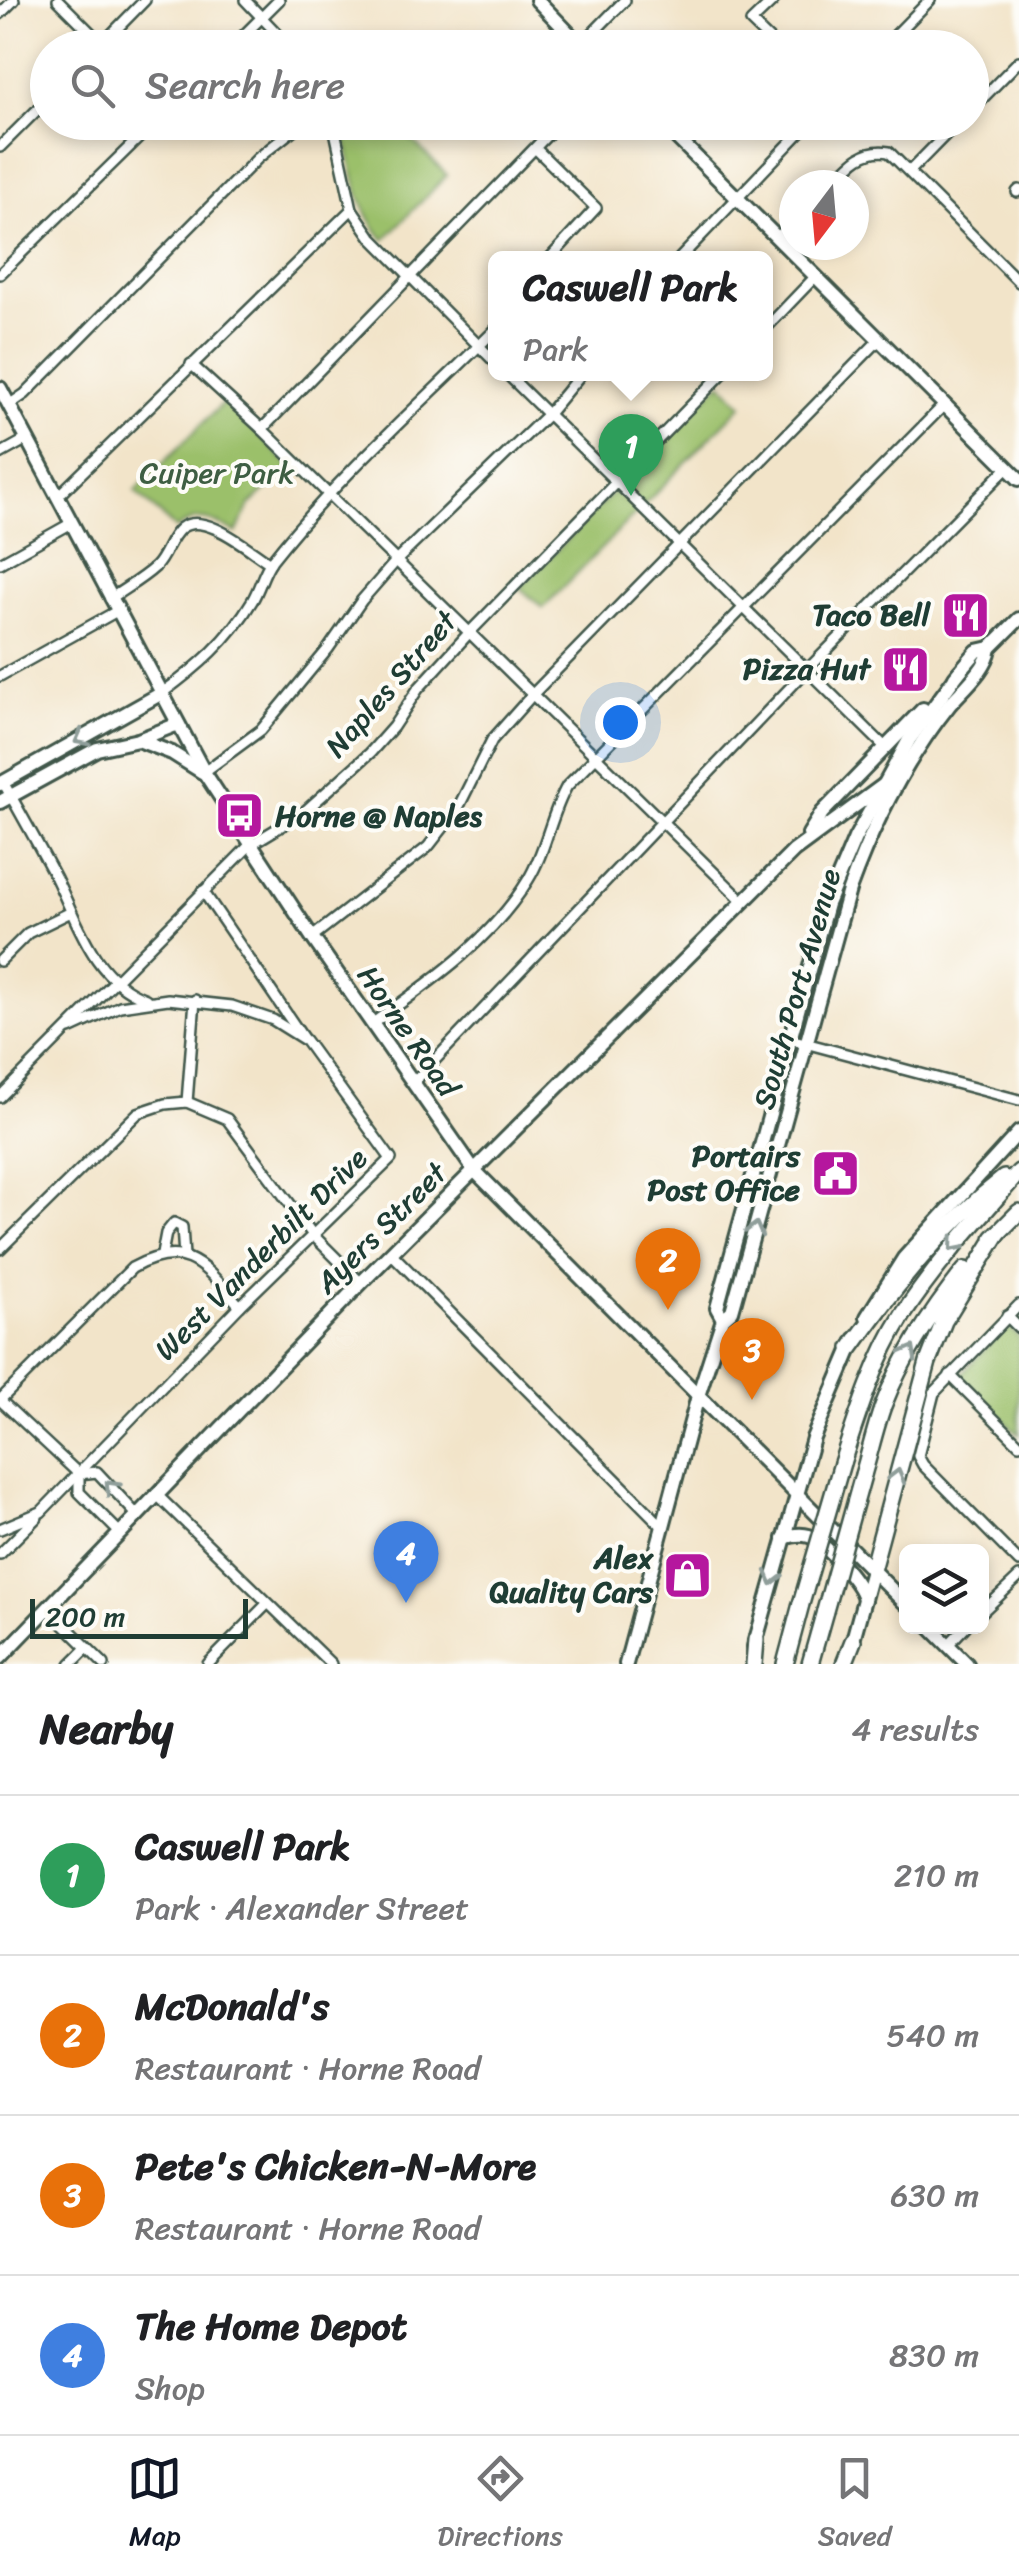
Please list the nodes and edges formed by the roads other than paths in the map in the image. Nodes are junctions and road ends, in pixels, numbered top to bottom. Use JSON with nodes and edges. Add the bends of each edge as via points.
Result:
{"nodes":[{"id":1,"x":14,"y":0,"type":"edge"},
{"id":2,"x":58,"y":0,"type":"edge"},
{"id":3,"x":145,"y":0,"type":"edge"},
{"id":4,"x":245,"y":0,"type":"edge"},
{"id":5,"x":278,"y":0,"type":"edge"},
{"id":6,"x":537,"y":0,"type":"edge"},
{"id":7,"x":625,"y":0,"type":"edge"},
{"id":8,"x":774,"y":0,"type":"edge"},
{"id":9,"x":930,"y":0,"type":"edge"},
{"id":10,"x":0,"y":14,"type":"edge"},
{"id":11,"x":262,"y":17,"type":"junction"},
{"id":12,"x":85,"y":30,"type":"edge"},
{"id":13,"x":116,"y":30,"type":"edge"},
{"id":14,"x":249,"y":30,"type":"edge"},
{"id":15,"x":274,"y":30,"type":"edge"},
{"id":16,"x":566,"y":30,"type":"edge"},
{"id":17,"x":597,"y":30,"type":"edge"},
{"id":18,"x":760,"y":30,"type":"edge"},
{"id":19,"x":901,"y":30,"type":"edge"},
{"id":20,"x":1019,"y":62,"type":"edge"},
{"id":21,"x":989,"y":92,"type":"edge"},
{"id":22,"x":30,"y":117,"type":"edge"},
{"id":23,"x":136,"y":140,"type":"edge"},
{"id":24,"x":281,"y":140,"type":"edge"},
{"id":25,"x":336,"y":140,"type":"edge"},
{"id":26,"x":543,"y":140,"type":"edge"},
{"id":27,"x":679,"y":140,"type":"edge"},
{"id":28,"x":793,"y":140,"type":"edge"},
{"id":29,"x":940,"y":140,"type":"edge"},
{"id":30,"x":0,"y":146,"type":"edge"},
{"id":31,"x":536,"y":148,"type":"junction"},
{"id":32,"x":846,"y":170,"type":"edge"},
{"id":33,"x":910,"y":171,"type":"junction"},
{"id":34,"x":738,"y":199,"type":"junction"},
{"id":35,"x":352,"y":209,"type":"junction"},
{"id":36,"x":777,"y":238,"type":"joint"},
{"id":37,"x":556,"y":251,"type":"edge"},
{"id":38,"x":687,"y":251,"type":"edge"},
{"id":39,"x":0,"y":274,"type":"edge"},
{"id":40,"x":815,"y":276,"type":"junction"},
{"id":41,"x":410,"y":279,"type":"junction"},
{"id":42,"x":1019,"y":282,"type":"edge"},
{"id":43,"x":773,"y":321,"type":"edge"},
{"id":44,"x":488,"y":337,"type":"edge"},
{"id":45,"x":879,"y":340,"type":"junction"},
{"id":46,"x":479,"y":346,"type":"junction"},
{"id":47,"x":488,"y":355,"type":"edge"},
{"id":48,"x":192,"y":364,"type":"junction"},
{"id":49,"x":514,"y":381,"type":"edge"},
{"id":50,"x":575,"y":381,"type":"edge"},
{"id":51,"x":715,"y":381,"type":"edge"},
{"id":52,"x":0,"y":388,"type":"edge"},
{"id":53,"x":9,"y":405,"type":"junction"},
{"id":54,"x":944,"y":405,"type":"junction"},
{"id":55,"x":548,"y":414,"type":"junction"},
{"id":56,"x":262,"y":428,"type":"junction"},
{"id":57,"x":27,"y":439,"type":"junction"},
{"id":58,"x":0,"y":454,"type":"edge"},
{"id":59,"x":1008,"y":468,"type":"junction"},
{"id":60,"x":1019,"y":479,"type":"edge"},
{"id":61,"x":616,"y":482,"type":"junction"},
{"id":62,"x":58,"y":496,"type":"junction"},
{"id":63,"x":330,"y":496,"type":"junction"},
{"id":64,"x":70,"y":524,"type":"junction"},
{"id":65,"x":679,"y":545,"type":"junction"},
{"id":66,"x":396,"y":562,"type":"junction"},
{"id":67,"x":0,"y":564,"type":"edge"},
{"id":68,"x":270,"y":564,"type":"junction"},
{"id":69,"x":113,"y":605,"type":"junction"},
{"id":70,"x":743,"y":606,"type":"junction"},
{"id":71,"x":1019,"y":619,"type":"edge"},
{"id":72,"x":469,"y":633,"type":"junction"},
{"id":73,"x":990,"y":648,"type":"junction"},
{"id":74,"x":806,"y":670,"type":"junction"},
{"id":75,"x":960,"y":671,"type":"junction"},
{"id":76,"x":0,"y":676,"type":"edge"},
{"id":77,"x":162,"y":693,"type":"junction"},
{"id":78,"x":533,"y":694,"type":"junction"},
{"id":79,"x":178,"y":724,"type":"junction"},
{"id":80,"x":138,"y":740,"type":"junction"},
{"id":81,"x":884,"y":747,"type":"junction"},
{"id":82,"x":596,"y":758,"type":"junction"},
{"id":83,"x":204,"y":772,"type":"junction"},
{"id":84,"x":2,"y":783,"type":"edge"},
{"id":85,"x":889,"y":786,"type":"junction"},
{"id":86,"x":6,"y":799,"type":"edge"},
{"id":87,"x":662,"y":823,"type":"junction"},
{"id":88,"x":829,"y":823,"type":"junction"},
{"id":89,"x":855,"y":838,"type":"junction"},
{"id":90,"x":805,"y":840,"type":"junction"},
{"id":91,"x":250,"y":845,"type":"junction"},
{"id":92,"x":204,"y":891,"type":"junction"},
{"id":93,"x":744,"y":901,"type":"junction"},
{"id":94,"x":69,"y":913,"type":"junction"},
{"id":95,"x":312,"y":937,"type":"junction"},
{"id":96,"x":0,"y":962,"type":"edge"},
{"id":97,"x":114,"y":978,"type":"junction"},
{"id":98,"x":149,"y":1000,"type":"junction"},
{"id":99,"x":196,"y":1000,"type":"junction"},
{"id":100,"x":373,"y":1023,"type":"junction"},
{"id":101,"x":63,"y":1032,"type":"junction"},
{"id":102,"x":304,"y":1040,"type":"junction"},
{"id":103,"x":790,"y":1040,"type":"junction"},
{"id":104,"x":806,"y":1044,"type":"junction"},
{"id":105,"x":414,"y":1082,"type":"junction"},
{"id":106,"x":0,"y":1096,"type":"edge"},
{"id":107,"x":1019,"y":1100,"type":"edge"},
{"id":108,"x":187,"y":1102,"type":"junction"},
{"id":109,"x":1019,"y":1132,"type":"edge"},
{"id":110,"x":1019,"y":1169,"type":"edge"},
{"id":111,"x":474,"y":1170,"type":"junction"},
{"id":112,"x":1019,"y":1212,"type":"edge"},
{"id":113,"x":998,"y":1233,"type":"junction"},
{"id":114,"x":313,"y":1235,"type":"junction"},
{"id":115,"x":0,"y":1249,"type":"edge"},
{"id":116,"x":162,"y":1254,"type":"junction"},
{"id":117,"x":392,"y":1254,"type":"junction"},
{"id":118,"x":184,"y":1256,"type":"junction"},
{"id":119,"x":361,"y":1283,"type":"junction"},
{"id":120,"x":1019,"y":1305,"type":"edge"},
{"id":121,"x":240,"y":1306,"type":"junction"},
{"id":122,"x":1007,"y":1316,"type":"junction"},
{"id":123,"x":722,"y":1319,"type":"junction"},
{"id":124,"x":1019,"y":1328,"type":"edge"},
{"id":125,"x":850,"y":1348,"type":"junction"},
{"id":126,"x":950,"y":1375,"type":"junction"},
{"id":127,"x":698,"y":1396,"type":"junction"},
{"id":128,"x":0,"y":1400,"type":"edge"},
{"id":129,"x":1019,"y":1444,"type":"edge"},
{"id":130,"x":79,"y":1474,"type":"junction"},
{"id":131,"x":796,"y":1493,"type":"junction"},
{"id":132,"x":158,"y":1496,"type":"junction"},
{"id":133,"x":42,"y":1512,"type":"junction"},
{"id":134,"x":138,"y":1516,"type":"junction"},
{"id":135,"x":663,"y":1526,"type":"junction"},
{"id":136,"x":0,"y":1529,"type":"edge"},
{"id":137,"x":120,"y":1534,"type":"junction"},
{"id":138,"x":784,"y":1538,"type":"junction"},
{"id":139,"x":0,"y":1554,"type":"edge"},
{"id":140,"x":1019,"y":1562,"type":"edge"},
{"id":141,"x":872,"y":1570,"type":"junction"},
{"id":142,"x":1019,"y":1577,"type":"edge"},
{"id":143,"x":899,"y":1597,"type":"edge"},
{"id":144,"x":864,"y":1599,"type":"junction"},
{"id":145,"x":268,"y":1604,"type":"junction"},
{"id":146,"x":989,"y":1605,"type":"edge"},
{"id":147,"x":48,"y":1609,"type":"junction"},
{"id":148,"x":937,"y":1634,"type":"edge"},
{"id":149,"x":958,"y":1634,"type":"edge"},
{"id":150,"x":756,"y":1640,"type":"joint"},
{"id":151,"x":853,"y":1641,"type":"joint"},
{"id":152,"x":948,"y":1645,"type":"junction"},
{"id":153,"x":87,"y":1648,"type":"junction"},
{"id":154,"x":0,"y":1658,"type":"edge"},
{"id":155,"x":71,"y":1664,"type":"edge"},
{"id":156,"x":104,"y":1664,"type":"edge"},
{"id":157,"x":208,"y":1664,"type":"edge"},
{"id":158,"x":331,"y":1664,"type":"edge"},
{"id":159,"x":626,"y":1664,"type":"edge"},
{"id":160,"x":752,"y":1664,"type":"edge"},
{"id":161,"x":785,"y":1664,"type":"edge"},
{"id":162,"x":810,"y":1664,"type":"edge"},
{"id":163,"x":845,"y":1664,"type":"edge"},
{"id":164,"x":967,"y":1664,"type":"edge"}],
"edges":[{"from":1,"to":10,"type":"street"},
{"from":2,"to":12,"type":"street"},
{"from":3,"to":13,"type":"street"},
{"from":4,"to":11,"type":"street"},
{"from":5,"to":11,"type":"street"},
{"from":6,"to":16,"type":"main road"},
{"from":7,"to":17,"type":"street"},
{"from":8,"to":18,"type":"street","via":[[752,22]]},
{"from":9,"to":19,"type":"street"},
{"from":11,"to":14,"type":"street"},
{"from":11,"to":15,"type":"street"},
{"from":20,"to":21,"type":"street"},
{"from":22,"to":30,"type":"street"},
{"from":23,"to":39,"type":"street"},
{"from":24,"to":53,"type":"street"},
{"from":25,"to":35,"type":"street"},
{"from":26,"to":31,"type":"street"},
{"from":27,"to":34,"type":"main road"},
{"from":28,"to":34,"type":"street"},
{"from":29,"to":33,"type":"street"},
{"from":31,"to":37,"type":"street","via":[[596,208]]},
{"from":31,"to":41,"type":"street"},
{"from":32,"to":33,"type":"street","via":[[873,150],[889,152]]},
{"from":33,"to":42,"type":"street"},
{"from":34,"to":36,"type":"main road"},
{"from":34,"to":38,"type":"street"},
{"from":35,"to":41,"type":"street"},
{"from":35,"to":48,"type":"street"},
{"from":36,"to":40,"type":"main road"},
{"from":40,"to":43,"type":"street"},
{"from":40,"to":45,"type":"main road"},
{"from":41,"to":46,"type":"street"},
{"from":41,"to":56,"type":"street"},
{"from":44,"to":46,"type":"street"},
{"from":45,"to":54,"type":"main road"},
{"from":45,"to":65,"type":"street"},
{"from":46,"to":47,"type":"street"},
{"from":46,"to":63,"type":"street"},
{"from":48,"to":56,"type":"street"},
{"from":48,"to":62,"type":"street"},
{"from":49,"to":55,"type":"street"},
{"from":50,"to":55,"type":"street"},
{"from":51,"to":61,"type":"street","name":"Naples Street"},
{"from":52,"to":53,"type":"main road","name":"Horne Road"},
{"from":53,"to":57,"type":"main road","name":"Horne Road"},
{"from":54,"to":59,"type":"main road"},
{"from":54,"to":70,"type":"street"},
{"from":55,"to":61,"type":"street"},
{"from":55,"to":66,"type":"street"},
{"from":56,"to":63,"type":"street"},
{"from":57,"to":58,"type":"street"},
{"from":57,"to":62,"type":"main road","name":"Horne Road"},
{"from":59,"to":60,"type":"main road"},
{"from":59,"to":74,"type":"street"},
{"from":61,"to":65,"type":"street"},
{"from":61,"to":72,"type":"street","name":"Naples Street"},
{"from":62,"to":64,"type":"main road","name":"Horne Road"},
{"from":63,"to":66,"type":"street"},
{"from":63,"to":68,"type":"street"},
{"from":64,"to":67,"type":"street"},
{"from":64,"to":69,"type":"main road","name":"Horne Road"},
{"from":65,"to":70,"type":"street"},
{"from":65,"to":78,"type":"street"},
{"from":66,"to":72,"type":"street"},
{"from":66,"to":83,"type":"street","via":[[261,730]]},
{"from":68,"to":69,"type":"street","via":[[197,521],[175,534],[154,567]]},
{"from":68,"to":77,"type":"street","via":[[222,644]]},
{"from":69,"to":76,"type":"street"},
{"from":69,"to":77,"type":"main road","name":"Horne Road"},
{"from":70,"to":74,"type":"street"},
{"from":70,"to":82,"type":"street"},
{"from":71,"to":73,"type":"main road","name":"Ayers Street"},
{"from":72,"to":78,"type":"street"},
{"from":72,"to":91,"type":"street","name":"Naples Street","via":[[370,753],[303,814]]},
{"from":73,"to":75,"type":"main road","name":"Ayers Street","via":[[977,651]]},
{"from":73,"to":85,"type":"main road","name":"Ayers Street","via":[[988,660]]},
{"from":74,"to":81,"type":"street"},
{"from":74,"to":87,"type":"street"},
{"from":75,"to":81,"type":"main road","name":"Ayers Street"},
{"from":75,"to":85,"type":"main road","name":"South Port Avenue","via":[[909,740]]},
{"from":77,"to":79,"type":"main road","name":"Horne Road"},
{"from":77,"to":84,"type":"main road","one_way":true},
{"from":78,"to":82,"type":"street"},
{"from":78,"to":95,"type":"street","via":[[492,740],[457,810],[428,847]]},
{"from":79,"to":80,"type":"main road"},
{"from":79,"to":83,"type":"main road","name":"Horne Road"},
{"from":80,"to":83,"type":"main road"},
{"from":80,"to":86,"type":"main road","via":[[96,749]]},
{"from":81,"to":90,"type":"main road","name":"Ayers Street"},
{"from":82,"to":87,"type":"street"},
{"from":82,"to":100,"type":"street","via":[[566,786],[545,846],[509,908],[432,981]]},
{"from":83,"to":91,"type":"main road","name":"Horne Road"},
{"from":84,"to":86,"type":"street"},
{"from":85,"to":88,"type":"main road","name":"Ayers Street"},
{"from":85,"to":89,"type":"main road","name":"South Port Avenue"},
{"from":85,"to":104,"type":"main road","name":"South Port Avenue","via":[[849,890]]},
{"from":86,"to":94,"type":"street","via":[[58,882]]},
{"from":87,"to":93,"type":"street"},
{"from":87,"to":105,"type":"street"},
{"from":88,"to":89,"type":"main road","via":[[849,827]]},
{"from":88,"to":90,"type":"main road","name":"Ayers Street"},
{"from":89,"to":103,"type":"main road","name":"South Port Avenue","via":[[826,904]]},
{"from":90,"to":93,"type":"main road","name":"Ayers Street"},
{"from":91,"to":92,"type":"street","name":"Naples Street"},
{"from":91,"to":95,"type":"main road","name":"Horne Road"},
{"from":92,"to":97,"type":"street","name":"Naples Street"},
{"from":92,"to":102,"type":"street"},
{"from":93,"to":111,"type":"main road","name":"Ayers Street"},
{"from":94,"to":96,"type":"street","via":[[28,933]]},
{"from":94,"to":97,"type":"street"},
{"from":95,"to":100,"type":"main road","name":"Horne Road"},
{"from":97,"to":98,"type":"street"},
{"from":97,"to":101,"type":"street","name":"Naples Street"},
{"from":98,"to":99,"type":"street","name":"West Vanderbilt Drive"},
{"from":98,"to":101,"type":"street","name":"West Vanderbilt Drive"},
{"from":99,"to":102,"type":"street","name":"West Vanderbilt Drive","via":[[273,1020]]},
{"from":99,"to":108,"type":"street"},
{"from":100,"to":105,"type":"main road","name":"Horne Road"},
{"from":101,"to":106,"type":"street","name":"Naples Street"},
{"from":102,"to":114,"type":"street","name":"West Vanderbilt Drive","via":[[391,1158]]},
{"from":103,"to":104,"type":"street"},
{"from":103,"to":123,"type":"main road","name":"South Port Avenue","via":[[717,1308]]},
{"from":104,"to":107,"type":"street"},
{"from":123,"to":104,"type":"main road","name":"South Port Avenue","one_way":true,"via":[[732,1311]]},
{"from":105,"to":111,"type":"main road","name":"Horne Road"},
{"from":108,"to":114,"type":"street","via":[[228,1119]]},
{"from":108,"to":115,"type":"street","via":[[138,1113]]},
{"from":109,"to":125,"type":"main road","via":[[904,1258]]},
{"from":110,"to":125,"type":"highway","via":[[970,1204]]},
{"from":110,"to":161,"type":"highway","one_way":true,"bridge":true,"via":[[943,1258],[902,1317],[872,1379]]},
{"from":111,"to":117,"type":"main road","name":"Ayers Street"},
{"from":111,"to":127,"type":"main road","name":"Horne Road"},
{"from":112,"to":113,"type":"highway"},
{"from":141,"to":113,"type":"highway","one_way":true,"via":[[928,1362],[944,1321]]},
{"from":162,"to":113,"type":"highway","one_way":true,"bridge":true,"via":[[883,1406],[940,1301]]},
{"from":114,"to":119,"type":"street"},
{"from":114,"to":121,"type":"street","name":"West Vanderbilt Drive"},
{"from":116,"to":118,"type":"street"},
{"from":116,"to":118,"type":"street","via":[[174,1222],[182,1227]]},
{"from":116,"to":128,"type":"street","via":[[132,1268]]},
{"from":117,"to":119,"type":"main road","name":"Ayers Street"},
{"from":117,"to":135,"type":"street"},
{"from":118,"to":121,"type":"street"},
{"from":119,"to":132,"type":"main road","name":"Ayers Street"},
{"from":120,"to":122,"type":"street"},
{"from":121,"to":130,"type":"street","name":"West Vanderbilt Drive"},
{"from":122,"to":124,"type":"street"},
{"from":122,"to":126,"type":"street"},
{"from":123,"to":127,"type":"main road","name":"South Port Avenue"},
{"from":125,"to":131,"type":"main road"},
{"from":126,"to":129,"type":"street"},
{"from":126,"to":140,"type":"street","via":[[934,1393],[918,1456]]},
{"from":127,"to":131,"type":"main road","name":"Horne Road"},
{"from":127,"to":135,"type":"main road","name":"South Port Avenue"},
{"from":128,"to":130,"type":"street"},
{"from":130,"to":133,"type":"street","name":"West Vanderbilt Drive"},
{"from":134,"to":130,"type":"street","one_way":true,"via":[[97,1472]]},
{"from":130,"to":137,"type":"street","via":[[79,1492]]},
{"from":131,"to":138,"type":"main road"},
{"from":131,"to":141,"type":"main road","name":"Horne Road"},
{"from":132,"to":134,"type":"main road","name":"Ayers Street"},
{"from":132,"to":145,"type":"street"},
{"from":133,"to":136,"type":"street","name":"West Vanderbilt Drive"},
{"from":133,"to":139,"type":"street"},
{"from":134,"to":137,"type":"main road","name":"Ayers Street"},
{"from":135,"to":159,"type":"main road","name":"South Port Avenue"},
{"from":137,"to":147,"type":"main road","name":"Ayers Street"},
{"from":138,"to":144,"type":"main road","via":[[814,1538],[858,1583]]},
{"from":138,"to":150,"type":"main road","one_way":true},
{"from":141,"to":143,"type":"main road","name":"Horne Road"},
{"from":141,"to":144,"type":"main road"},
{"from":142,"to":146,"type":"street"},
{"from":144,"to":151,"type":"main road"},
{"from":145,"to":157,"type":"street"},
{"from":145,"to":158,"type":"street"},
{"from":147,"to":153,"type":"street"},
{"from":147,"to":154,"type":"main road","name":"Ayers Street"},
{"from":148,"to":152,"type":"main road"},
{"from":149,"to":152,"type":"street"},
{"from":150,"to":160,"type":"highway"},
{"from":151,"to":163,"type":"highway"},
{"from":152,"to":164,"type":"main road"},
{"from":153,"to":155,"type":"street"},
{"from":153,"to":156,"type":"street"}]}
